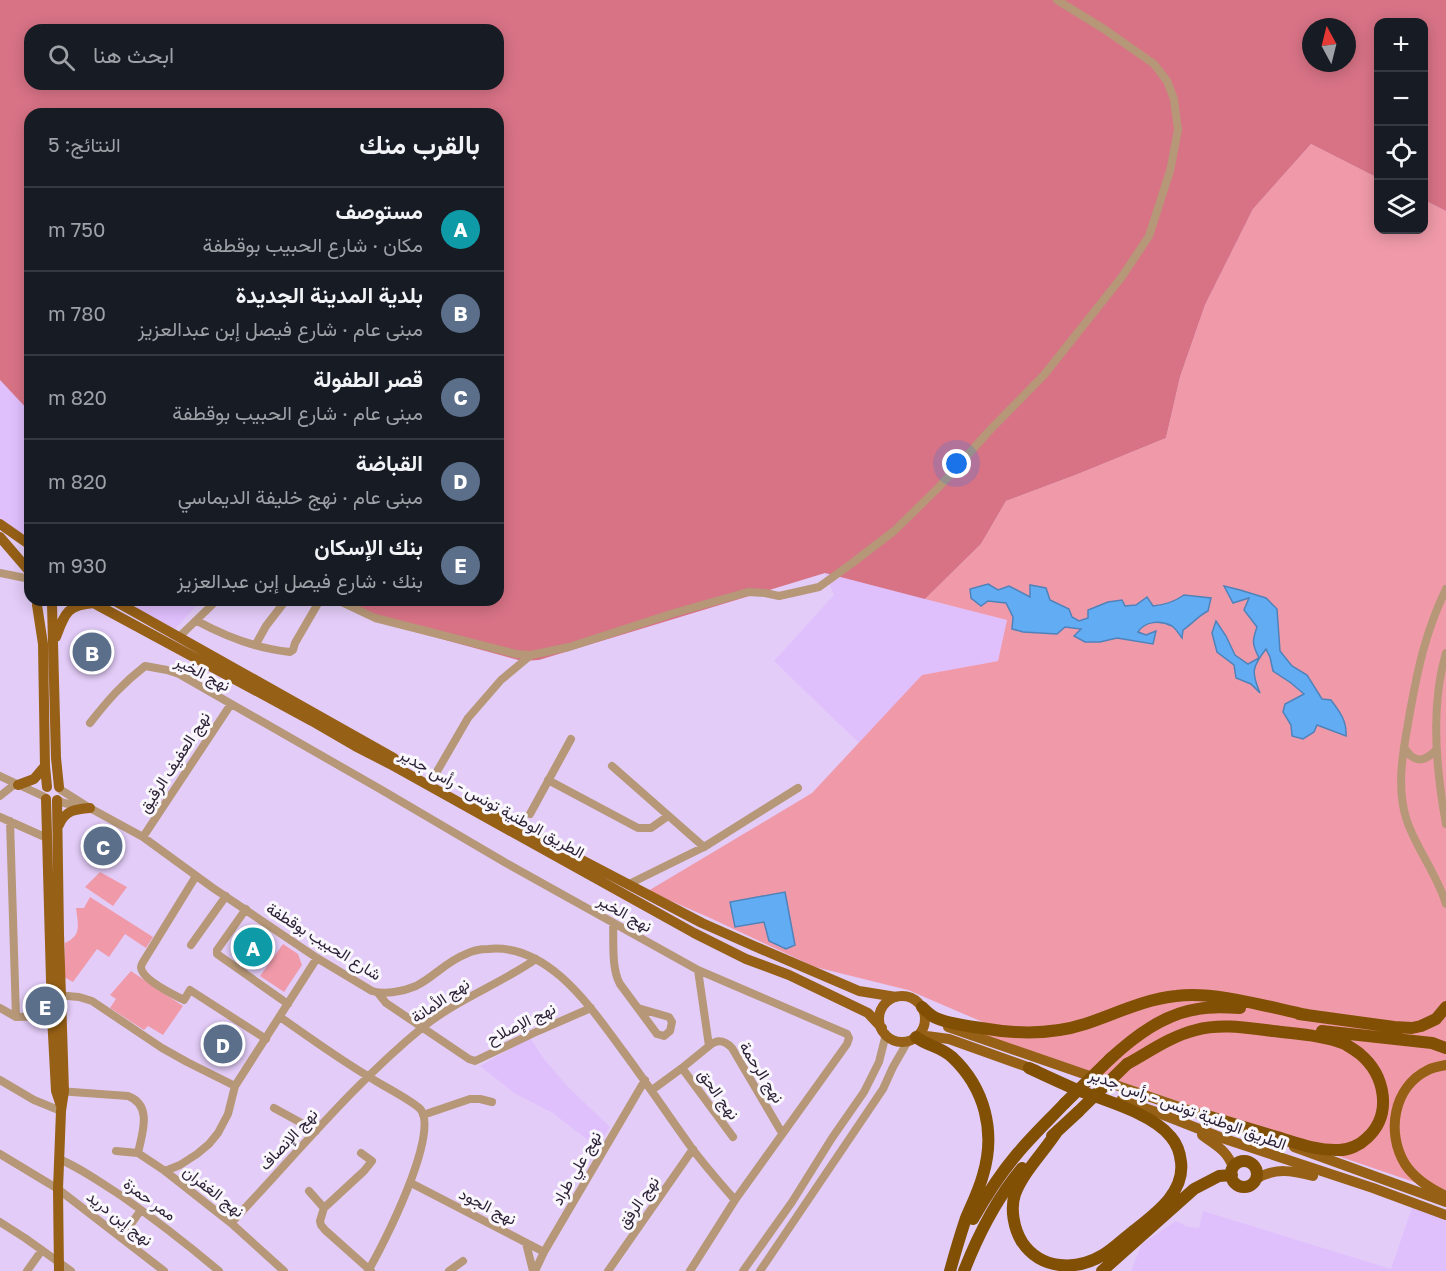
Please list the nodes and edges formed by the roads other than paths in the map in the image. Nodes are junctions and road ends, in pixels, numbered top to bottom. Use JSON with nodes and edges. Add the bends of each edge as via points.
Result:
{"nodes":[{"id":1,"x":1057,"y":0,"type":"edge"},
{"id":2,"x":0,"y":524,"type":"edge"},
{"id":3,"x":0,"y":537,"type":"edge"},
{"id":4,"x":24,"y":541,"type":"edge"},
{"id":5,"x":0,"y":564,"type":"edge"},
{"id":6,"x":24,"y":565,"type":"edge"},
{"id":7,"x":3,"y":574,"type":"edge"},
{"id":8,"x":24,"y":578,"type":"edge"},
{"id":9,"x":1446,"y":589,"type":"edge"},
{"id":10,"x":37,"y":606,"type":"edge"},
{"id":11,"x":52,"y":606,"type":"edge"},
{"id":12,"x":75,"y":606,"type":"edge"},
{"id":13,"x":99,"y":606,"type":"edge"},
{"id":14,"x":124,"y":606,"type":"edge"},
{"id":15,"x":211,"y":606,"type":"edge"},
{"id":16,"x":281,"y":606,"type":"edge"},
{"id":17,"x":317,"y":606,"type":"edge"},
{"id":18,"x":350,"y":606,"type":"edge"},
{"id":19,"x":197,"y":621,"type":"junction"},
{"id":20,"x":179,"y":637,"type":"junction"},
{"id":21,"x":54,"y":642,"type":"junction"},
{"id":22,"x":256,"y":644,"type":"junction"},
{"id":23,"x":1446,"y":653,"type":"edge"},
{"id":24,"x":531,"y":655,"type":"junction"},
{"id":25,"x":231,"y":704,"type":"junction"},
{"id":26,"x":90,"y":723,"type":"dead end"},
{"id":27,"x":571,"y":739,"type":"dead end"},
{"id":28,"x":1404,"y":746,"type":"junction"},
{"id":29,"x":1436,"y":750,"type":"junction"},
{"id":30,"x":45,"y":766,"type":"junction"},
{"id":31,"x":612,"y":766,"type":"dead end"},
{"id":32,"x":0,"y":776,"type":"edge"},
{"id":33,"x":432,"y":780,"type":"junction"},
{"id":34,"x":548,"y":780,"type":"junction"},
{"id":35,"x":18,"y":785,"type":"junction"},
{"id":36,"x":798,"y":788,"type":"dead end"},
{"id":37,"x":53,"y":793,"type":"junction"},
{"id":38,"x":0,"y":796,"type":"edge"},
{"id":39,"x":89,"y":808,"type":"junction"},
{"id":40,"x":530,"y":814,"type":"dead end"},
{"id":41,"x":668,"y":816,"type":"junction"},
{"id":42,"x":0,"y":817,"type":"edge"},
{"id":43,"x":10,"y":821,"type":"junction"},
{"id":44,"x":1446,"y":824,"type":"edge"},
{"id":45,"x":58,"y":828,"type":"junction"},
{"id":46,"x":143,"y":837,"type":"junction"},
{"id":47,"x":47,"y":838,"type":"junction"},
{"id":48,"x":704,"y":847,"type":"junction"},
{"id":49,"x":196,"y":876,"type":"junction"},
{"id":50,"x":629,"y":884,"type":"junction"},
{"id":51,"x":226,"y":896,"type":"junction"},
{"id":52,"x":1446,"y":904,"type":"edge"},
{"id":53,"x":246,"y":909,"type":"junction"},
{"id":54,"x":613,"y":924,"type":"junction"},
{"id":55,"x":191,"y":945,"type":"dead end"},
{"id":56,"x":317,"y":958,"type":"junction"},
{"id":57,"x":536,"y":959,"type":"junction"},
{"id":58,"x":698,"y":970,"type":"junction"},
{"id":59,"x":378,"y":993,"type":"junction"},
{"id":60,"x":56,"y":995,"type":"junction"},
{"id":61,"x":896,"y":997,"type":"junction"},
{"id":62,"x":288,"y":1004,"type":"junction"},
{"id":63,"x":1446,"y":1007,"type":"edge"},
{"id":64,"x":0,"y":1008,"type":"edge"},
{"id":65,"x":591,"y":1008,"type":"junction"},
{"id":66,"x":638,"y":1008,"type":"dead end"},
{"id":67,"x":923,"y":1011,"type":"junction"},
{"id":68,"x":1307,"y":1015,"type":"junction"},
{"id":69,"x":52,"y":1016,"type":"junction"},
{"id":70,"x":16,"y":1017,"type":"junction"},
{"id":71,"x":280,"y":1017,"type":"junction"},
{"id":72,"x":422,"y":1028,"type":"junction"},
{"id":73,"x":884,"y":1031,"type":"junction"},
{"id":74,"x":914,"y":1038,"type":"junction"},
{"id":75,"x":266,"y":1039,"type":"junction"},
{"id":76,"x":709,"y":1046,"type":"junction"},
{"id":77,"x":1446,"y":1048,"type":"edge"},
{"id":78,"x":1127,"y":1064,"type":"junction"},
{"id":79,"x":1446,"y":1065,"type":"edge"},
{"id":80,"x":682,"y":1068,"type":"junction"},
{"id":81,"x":1029,"y":1068,"type":"junction"},
{"id":82,"x":368,"y":1077,"type":"junction"},
{"id":83,"x":0,"y":1080,"type":"edge"},
{"id":84,"x":645,"y":1080,"type":"junction"},
{"id":85,"x":235,"y":1086,"type":"junction"},
{"id":86,"x":652,"y":1090,"type":"junction"},
{"id":87,"x":60,"y":1091,"type":"junction"},
{"id":88,"x":492,"y":1102,"type":"dead end"},
{"id":89,"x":274,"y":1108,"type":"dead end"},
{"id":90,"x":61,"y":1109,"type":"junction"},
{"id":91,"x":423,"y":1115,"type":"junction"},
{"id":92,"x":1207,"y":1116,"type":"junction"},
{"id":93,"x":1193,"y":1127,"type":"junction"},
{"id":94,"x":316,"y":1131,"type":"junction"},
{"id":95,"x":1058,"y":1131,"type":"junction"},
{"id":96,"x":783,"y":1133,"type":"junction"},
{"id":97,"x":733,"y":1137,"type":"dead end"},
{"id":98,"x":693,"y":1149,"type":"junction"},
{"id":99,"x":116,"y":1151,"type":"dead end"},
{"id":100,"x":138,"y":1153,"type":"junction"},
{"id":101,"x":361,"y":1153,"type":"dead end"},
{"id":102,"x":0,"y":1154,"type":"edge"},
{"id":103,"x":59,"y":1159,"type":"junction"},
{"id":104,"x":165,"y":1171,"type":"junction"},
{"id":105,"x":1232,"y":1171,"type":"junction"},
{"id":106,"x":1256,"y":1179,"type":"junction"},
{"id":107,"x":411,"y":1183,"type":"junction"},
{"id":108,"x":1372,"y":1188,"type":"junction"},
{"id":109,"x":58,"y":1190,"type":"junction"},
{"id":110,"x":309,"y":1191,"type":"dead end"},
{"id":111,"x":1446,"y":1196,"type":"edge"},
{"id":112,"x":735,"y":1200,"type":"junction"},
{"id":113,"x":1446,"y":1202,"type":"edge"},
{"id":114,"x":324,"y":1208,"type":"junction"},
{"id":115,"x":141,"y":1210,"type":"junction"},
{"id":116,"x":1446,"y":1215,"type":"edge"},
{"id":117,"x":0,"y":1222,"type":"edge"},
{"id":118,"x":231,"y":1223,"type":"junction"},
{"id":119,"x":121,"y":1238,"type":"junction"},
{"id":120,"x":526,"y":1243,"type":"junction"},
{"id":121,"x":42,"y":1250,"type":"junction"},
{"id":122,"x":544,"y":1252,"type":"junction"},
{"id":123,"x":463,"y":1261,"type":"dead end"},
{"id":124,"x":59,"y":1266,"type":"edge"},
{"id":125,"x":159,"y":1269,"type":"edge"},
{"id":126,"x":369,"y":1270,"type":"edge"},
{"id":127,"x":27,"y":1271,"type":"edge"},
{"id":128,"x":71,"y":1271,"type":"edge"},
{"id":129,"x":219,"y":1271,"type":"edge"},
{"id":130,"x":284,"y":1271,"type":"edge"},
{"id":131,"x":448,"y":1271,"type":"edge"},
{"id":132,"x":534,"y":1271,"type":"edge"},
{"id":133,"x":608,"y":1271,"type":"edge"},
{"id":134,"x":690,"y":1271,"type":"edge"},
{"id":135,"x":743,"y":1271,"type":"edge"},
{"id":136,"x":760,"y":1271,"type":"edge"},
{"id":137,"x":950,"y":1271,"type":"edge"},
{"id":138,"x":964,"y":1271,"type":"edge"},
{"id":139,"x":1102,"y":1271,"type":"edge"}],
"edges":[{"from":1,"to":24,"type":"street","via":[[1154,64],[1174,99],[1178,130],[1170,171],[1149,236],[1044,375],[894,531],[819,587],[779,596],[748,592]]},
{"from":2,"to":4,"type":"main road"},
{"from":3,"to":6,"type":"main road"},
{"from":5,"to":7,"type":"street"},
{"from":7,"to":8,"type":"street"},
{"from":9,"to":28,"type":"street","via":[[1420,657]]},
{"from":10,"to":30,"type":"main road","via":[[43,644]]},
{"from":11,"to":21,"type":"main road"},
{"from":12,"to":21,"type":"main road","via":[[67,612]]},
{"from":13,"to":73,"type":"main road","name":"الطريق الوطنية تونس - رأس جدير","via":[[694,933],[868,1013]]},
{"from":14,"to":20,"type":"main road","name":"الطريق الوطنية تونس - رأس جدير"},
{"from":15,"to":19,"type":"street"},
{"from":16,"to":22,"type":"street"},
{"from":17,"to":22,"type":"street","via":[[292,651]]},
{"from":18,"to":24,"type":"street","via":[[375,618]]},
{"from":19,"to":20,"type":"street"},
{"from":19,"to":22,"type":"street"},
{"from":20,"to":33,"type":"main road","name":"الطريق الوطنية تونس - رأس جدير"},
{"from":21,"to":37,"type":"main road"},
{"from":23,"to":29,"type":"street","via":[[1437,705]]},
{"from":24,"to":33,"type":"street","via":[[501,680],[468,718]]},
{"from":25,"to":26,"type":"street","name":"نهج الخير","via":[[184,676],[145,666],[115,692]]},
{"from":25,"to":46,"type":"street","name":"نهج العفيف الرقيق"},
{"from":25,"to":54,"type":"street","name":"نهج الخير"},
{"from":27,"to":34,"type":"street"},
{"from":28,"to":29,"type":"street","via":[[1417,759],[1425,759]]},
{"from":28,"to":52,"type":"street","via":[[1401,782],[1407,819]]},
{"from":29,"to":44,"type":"street"},
{"from":30,"to":35,"type":"main road","via":[[34,779]]},
{"from":30,"to":37,"type":"main road"},
{"from":31,"to":41,"type":"street"},
{"from":32,"to":35,"type":"street","name":"شارع الحبيب بوقطفة"},
{"from":33,"to":50,"type":"main road","name":"الطريق الوطنية تونس - رأس جدير"},
{"from":34,"to":40,"type":"street"},
{"from":34,"to":41,"type":"street","via":[[638,828],[651,828]]},
{"from":35,"to":37,"type":"street","name":"شارع الحبيب بوقطفة"},
{"from":35,"to":38,"type":"street"},
{"from":36,"to":48,"type":"street"},
{"from":37,"to":39,"type":"street","name":"شارع الحبيب بوقطفة"},
{"from":37,"to":45,"type":"main road"},
{"from":37,"to":47,"type":"main road"},
{"from":39,"to":45,"type":"main road","via":[[69,812]]},
{"from":39,"to":46,"type":"street","name":"شارع الحبيب بوقطفة"},
{"from":41,"to":48,"type":"street"},
{"from":42,"to":43,"type":"street"},
{"from":43,"to":47,"type":"street"},
{"from":43,"to":70,"type":"street"},
{"from":45,"to":60,"type":"main road"},
{"from":46,"to":49,"type":"street","name":"شارع الحبيب بوقطفة"},
{"from":47,"to":60,"type":"main road"},
{"from":48,"to":50,"type":"street"},
{"from":49,"to":51,"type":"street","name":"شارع الحبيب بوقطفة"},
{"from":49,"to":75,"type":"street","via":[[143,962],[142,970],[173,994],[184,1000],[190,990]]},
{"from":50,"to":61,"type":"main road","name":"الطريق الوطنية تونس - رأس جدير","via":[[702,923],[840,984]]},
{"from":51,"to":53,"type":"street","name":"شارع الحبيب بوقطفة"},
{"from":51,"to":55,"type":"street"},
{"from":53,"to":56,"type":"street","name":"شارع الحبيب بوقطفة"},
{"from":53,"to":62,"type":"street","via":[[217,954]]},
{"from":54,"to":58,"type":"street","name":"نهج الخير"},
{"from":54,"to":66,"type":"street","via":[[616,976]]},
{"from":56,"to":59,"type":"street","name":"شارع الحبيب بوقطفة"},
{"from":56,"to":62,"type":"street"},
{"from":57,"to":59,"type":"street","name":"شارع الحبيب بوقطفة","via":[[512,949],[474,951],[418,985]]},
{"from":57,"to":65,"type":"street","name":"شارع الحبيب بوقطفة","via":[[562,978]]},
{"from":57,"to":72,"type":"street","name":"نهج الأمانة"},
{"from":58,"to":76,"type":"street"},
{"from":58,"to":96,"type":"street","name":"نهج الخير","via":[[849,1035]]},
{"from":59,"to":72,"type":"street","name":"نهج الإصلاح"},
{"from":60,"to":69,"type":"main road"},
{"from":60,"to":85,"type":"street","via":[[92,1001],[162,1048]]},
{"from":60,"to":87,"type":"main road"},
{"from":61,"to":67,"type":"main road","via":[[911,998]]},
{"from":61,"to":73,"type":"main road","via":[[886,1002],[881,1012]]},
{"from":62,"to":71,"type":"street"},
{"from":63,"to":68,"type":"highway","via":[[1436,1019],[1412,1028]]},
{"from":64,"to":70,"type":"street"},
{"from":65,"to":72,"type":"street","name":"نهج الإصلاح","via":[[476,1061]]},
{"from":65,"to":84,"type":"street","name":"شارع الحبيب بوقطفة"},
{"from":67,"to":68,"type":"highway","via":[[961,1025],[1026,1032],[1069,1028],[1176,996],[1227,999]]},
{"from":67,"to":74,"type":"main road","via":[[924,1026]]},
{"from":67,"to":92,"type":"main road","name":"الطريق الوطنية تونس - رأس جدير","via":[[934,1022]]},
{"from":68,"to":137,"type":"highway","bridge":true,"via":[[1200,1008],[1176,1015],[1136,1037],[1065,1103],[998,1178],[973,1219]]},
{"from":69,"to":70,"type":"street"},
{"from":69,"to":87,"type":"main road"},
{"from":71,"to":75,"type":"street"},
{"from":71,"to":82,"type":"street"},
{"from":72,"to":82,"type":"street","name":"نهج الأمانة"},
{"from":73,"to":74,"type":"main road","via":[[894,1040]]},
{"from":73,"to":135,"type":"street","via":[[883,1050],[864,1092]]},
{"from":74,"to":81,"type":"main road","name":"الطريق الوطنية تونس - رأس جدير","via":[[949,1039]]},
{"from":74,"to":136,"type":"street"},
{"from":74,"to":137,"type":"highway","via":[[942,1050],[964,1070],[977,1090],[987,1122],[989,1139],[983,1176]]},
{"from":75,"to":85,"type":"street"},
{"from":76,"to":80,"type":"street"},
{"from":76,"to":96,"type":"street","name":"نهج الرحمة","via":[[715,1041],[728,1043]]},
{"from":77,"to":78,"type":"highway","via":[[1431,1043],[1206,1021],[1165,1035]]},
{"from":78,"to":92,"type":"highway","via":[[1175,1037],[1199,1029],[1227,1027],[1297,1034],[1335,1041],[1353,1049],[1377,1074],[1383,1093],[1377,1128],[1348,1149],[1313,1148]]},
{"from":78,"to":95,"type":"highway","bridge":true},
{"from":79,"to":111,"type":"main road","via":[[1428,1069],[1407,1086],[1398,1105],[1395,1126],[1406,1166]]},
{"from":80,"to":86,"type":"street"},
{"from":80,"to":97,"type":"street","name":"نهج الحق"},
{"from":81,"to":93,"type":"main road","name":"الطريق الوطنية تونس - رأس جدير"},
{"from":81,"to":95,"type":"highway","via":[[1159,1125],[1172,1138],[1181,1159],[1178,1184],[1154,1214],[1102,1256],[1066,1267],[1047,1263],[1025,1246],[1013,1212],[1015,1194],[1022,1181]]},
{"from":82,"to":91,"type":"street","via":[[412,1103]]},
{"from":82,"to":94,"type":"street","name":"نهج الإنصاف"},
{"from":83,"to":90,"type":"street","via":[[34,1100]]},
{"from":84,"to":86,"type":"street","name":"شارع الحبيب بوقطفة"},
{"from":84,"to":122,"type":"street","name":"نهج علي طراد"},
{"from":85,"to":104,"type":"street","via":[[228,1114],[214,1138],[197,1154]]},
{"from":86,"to":98,"type":"street","name":"شارع الحبيب بوقطفة"},
{"from":87,"to":90,"type":"main road"},
{"from":87,"to":100,"type":"street","via":[[128,1096],[137,1101],[144,1119]]},
{"from":88,"to":91,"type":"street","via":[[470,1099]]},
{"from":89,"to":94,"type":"street"},
{"from":90,"to":103,"type":"main road"},
{"from":91,"to":107,"type":"street","via":[[424,1131]]},
{"from":92,"to":113,"type":"main road","name":"الطريق الوطنية تونس - رأس جدير"},
{"from":93,"to":105,"type":"main road","via":[[1222,1148]]},
{"from":93,"to":108,"type":"main road","name":"الطريق الوطنية تونس - رأس جدير"},
{"from":94,"to":118,"type":"street","name":"نهج الإنصاف"},
{"from":95,"to":138,"type":"highway","via":[[1007,1187]]},
{"from":96,"to":112,"type":"street","name":"نهج الخير"},
{"from":98,"to":112,"type":"street","name":"شارع الحبيب بوقطفة"},
{"from":98,"to":133,"type":"street","name":"نهج الرفق"},
{"from":99,"to":100,"type":"street","name":"نهج الغفران"},
{"from":100,"to":104,"type":"street","name":"نهج الغفران"},
{"from":101,"to":114,"type":"street","via":[[372,1161]]},
{"from":102,"to":109,"type":"street","name":"نهج إبن دريد"},
{"from":103,"to":109,"type":"main road"},
{"from":103,"to":115,"type":"street","name":"ممر حمزة"},
{"from":104,"to":118,"type":"street","name":"نهج الغفران"},
{"from":105,"to":106,"type":"highway","via":[[1240,1186],[1250,1185]]},
{"from":105,"to":106,"type":"highway","via":[[1241,1161],[1250,1162],[1256,1169]]},
{"from":105,"to":139,"type":"highway","via":[[1194,1189]]},
{"from":106,"to":108,"type":"main road","via":[[1264,1173],[1286,1171]]},
{"from":107,"to":120,"type":"street","name":"نهج الجود"},
{"from":107,"to":126,"type":"street"},
{"from":108,"to":116,"type":"main road","name":"الطريق الوطنية تونس - رأس جدير"},
{"from":109,"to":119,"type":"street","name":"نهج إبن دريد"},
{"from":109,"to":124,"type":"main road"},
{"from":110,"to":114,"type":"street"},
{"from":112,"to":134,"type":"street","name":"نهج الخير"},
{"from":114,"to":126,"type":"street","via":[[322,1227]]},
{"from":115,"to":119,"type":"street"},
{"from":115,"to":129,"type":"street","name":"ممر حمزة"},
{"from":117,"to":121,"type":"street"},
{"from":118,"to":130,"type":"street","name":"نهج الغفران"},
{"from":119,"to":125,"type":"street","name":"نهج إبن دريد"},
{"from":120,"to":122,"type":"street"},
{"from":120,"to":132,"type":"street","name":"نهج الجود"},
{"from":121,"to":124,"type":"street"},
{"from":121,"to":127,"type":"street"},
{"from":122,"to":132,"type":"street","name":"نهج علي طراد"},
{"from":123,"to":131,"type":"street"},
{"from":124,"to":128,"type":"street"}]}
